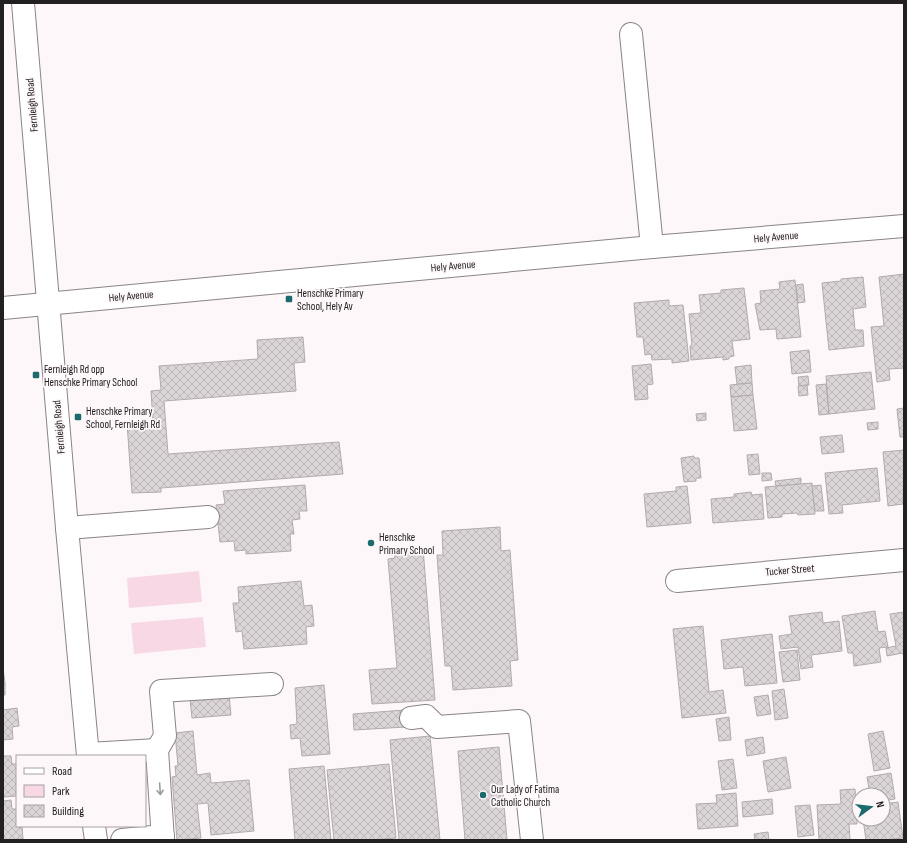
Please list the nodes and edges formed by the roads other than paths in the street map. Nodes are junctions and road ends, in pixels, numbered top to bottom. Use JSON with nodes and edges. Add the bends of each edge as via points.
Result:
{"nodes":[{"id":1,"x":23,"y":3,"type":"edge"},
{"id":2,"x":631,"y":34,"type":"dead end"},
{"id":3,"x":904,"y":226,"type":"edge"},
{"id":4,"x":652,"y":248,"type":"junction"},
{"id":5,"x":49,"y":303,"type":"junction"},
{"id":6,"x":3,"y":308,"type":"edge"},
{"id":7,"x":208,"y":517,"type":"dead end"},
{"id":8,"x":67,"y":528,"type":"junction"},
{"id":9,"x":904,"y":560,"type":"edge"},
{"id":10,"x":677,"y":581,"type":"dead end"},
{"id":11,"x":272,"y":684,"type":"dead end"},
{"id":12,"x":411,"y":718,"type":"dead end"},
{"id":13,"x":158,"y":750,"type":"junction"},
{"id":14,"x":88,"y":755,"type":"edge"},
{"id":15,"x":94,"y":827,"type":"edge"},
{"id":16,"x":163,"y":838,"type":"edge"},
{"id":17,"x":96,"y":840,"type":"edge"},
{"id":18,"x":122,"y":840,"type":"edge"},
{"id":19,"x":532,"y":840,"type":"edge"}],
"edges":[{"from":1,"to":5,"type":"street","name":"Fernleigh Road"},
{"from":2,"to":4,"type":"street"},
{"from":3,"to":4,"type":"street","name":"Hely Avenue"},
{"from":4,"to":5,"type":"street","name":"Hely Avenue"},
{"from":5,"to":6,"type":"street","name":"Hely Avenue"},
{"from":5,"to":8,"type":"street","name":"Fernleigh Road"},
{"from":7,"to":8,"type":"street"},
{"from":8,"to":14,"type":"street","name":"Fernleigh Road"},
{"from":9,"to":10,"type":"street","name":"Tucker Street"},
{"from":11,"to":13,"type":"street","via":[[161,691],[165,736]]},
{"from":12,"to":19,"type":"street","via":[[426,716],[437,727],[519,721]]},
{"from":13,"to":14,"type":"street"},
{"from":13,"to":16,"type":"street","one_way":true},
{"from":15,"to":17,"type":"street"},
{"from":16,"to":18,"type":"street"}]}
